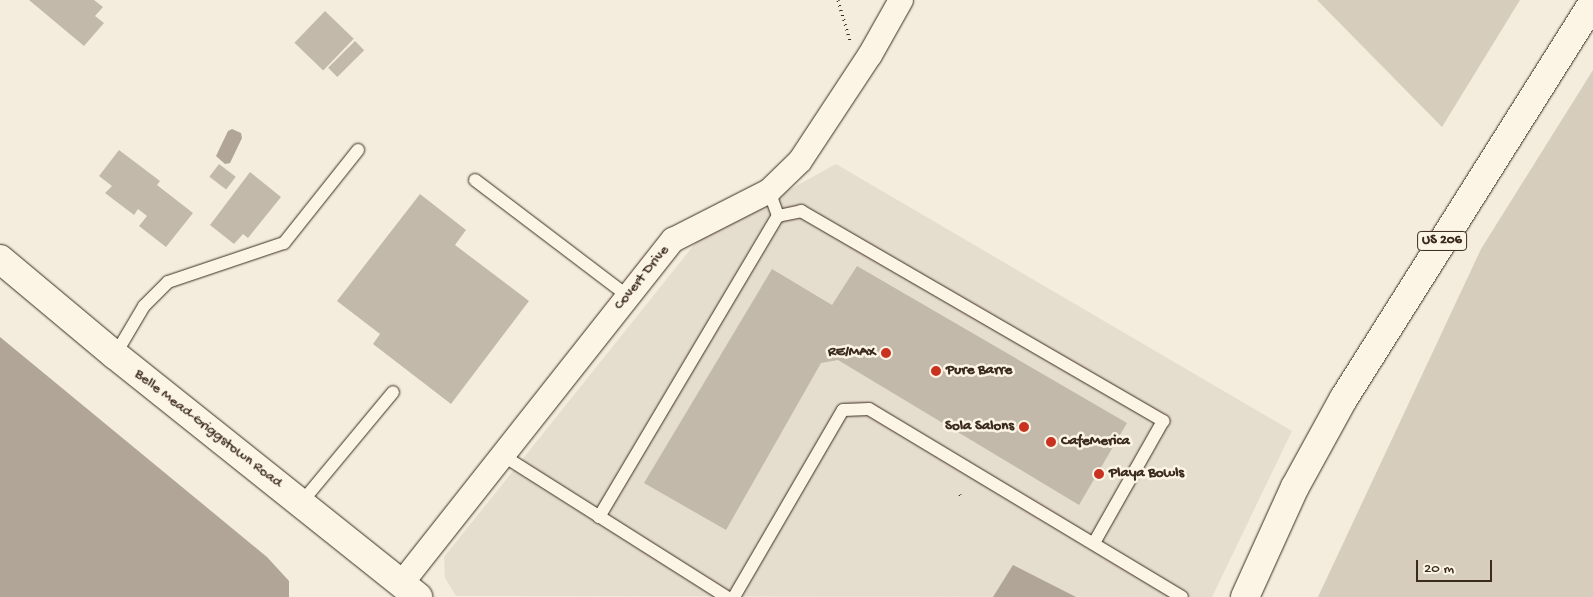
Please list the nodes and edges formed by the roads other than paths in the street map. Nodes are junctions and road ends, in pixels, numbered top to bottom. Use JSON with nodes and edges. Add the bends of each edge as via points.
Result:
{"nodes":[{"id":1,"x":901,"y":0,"type":"edge"},
{"id":2,"x":1593,"y":3,"type":"edge"},
{"id":3,"x":358,"y":150,"type":"dead end"},
{"id":4,"x":475,"y":180,"type":"dead end"},
{"id":5,"x":769,"y":191,"type":"junction"},
{"id":6,"x":778,"y":216,"type":"junction"},
{"id":7,"x":0,"y":259,"type":"edge"},
{"id":8,"x":628,"y":296,"type":"junction"},
{"id":9,"x":115,"y":355,"type":"junction"},
{"id":10,"x":392,"y":392,"type":"dead end"},
{"id":11,"x":502,"y":455,"type":"junction"},
{"id":12,"x":301,"y":504,"type":"junction"},
{"id":13,"x":598,"y":517,"type":"junction"},
{"id":14,"x":1094,"y":544,"type":"junction"},
{"id":15,"x":410,"y":591,"type":"edge"},
{"id":16,"x":727,"y":597,"type":"edge"},
{"id":17,"x":734,"y":597,"type":"edge"},
{"id":18,"x":1182,"y":597,"type":"edge"},
{"id":19,"x":1244,"y":597,"type":"edge"}],
"edges":[{"from":1,"to":5,"type":"street","name":"Covert Drive","via":[[800,161]]},
{"from":2,"to":19,"type":"main road","number":"US 206","via":[[1344,398],[1295,487]]},
{"from":3,"to":9,"type":"lane","via":[[284,243],[168,282],[144,306]]},
{"from":4,"to":8,"type":"lane"},
{"from":5,"to":6,"type":"lane"},
{"from":5,"to":8,"type":"street","name":"Covert Drive","via":[[672,240]]},
{"from":6,"to":13,"type":"lane"},
{"from":6,"to":14,"type":"lane","via":[[801,212],[1162,421]]},
{"from":7,"to":9,"type":"main road","name":"Belle Mead-Griggstown Road"},
{"from":8,"to":11,"type":"street","name":"Covert Drive"},
{"from":9,"to":12,"type":"main road","name":"Belle Mead-Griggstown Road"},
{"from":10,"to":12,"type":"lane"},
{"from":11,"to":13,"type":"lane"},
{"from":11,"to":15,"type":"street","name":"Covert Drive"},
{"from":12,"to":15,"type":"main road","name":"Belle Mead-Griggstown Road"},
{"from":13,"to":16,"type":"lane"},
{"from":14,"to":17,"type":"lane","via":[[869,409],[843,410]]},
{"from":14,"to":18,"type":"lane"}]}
